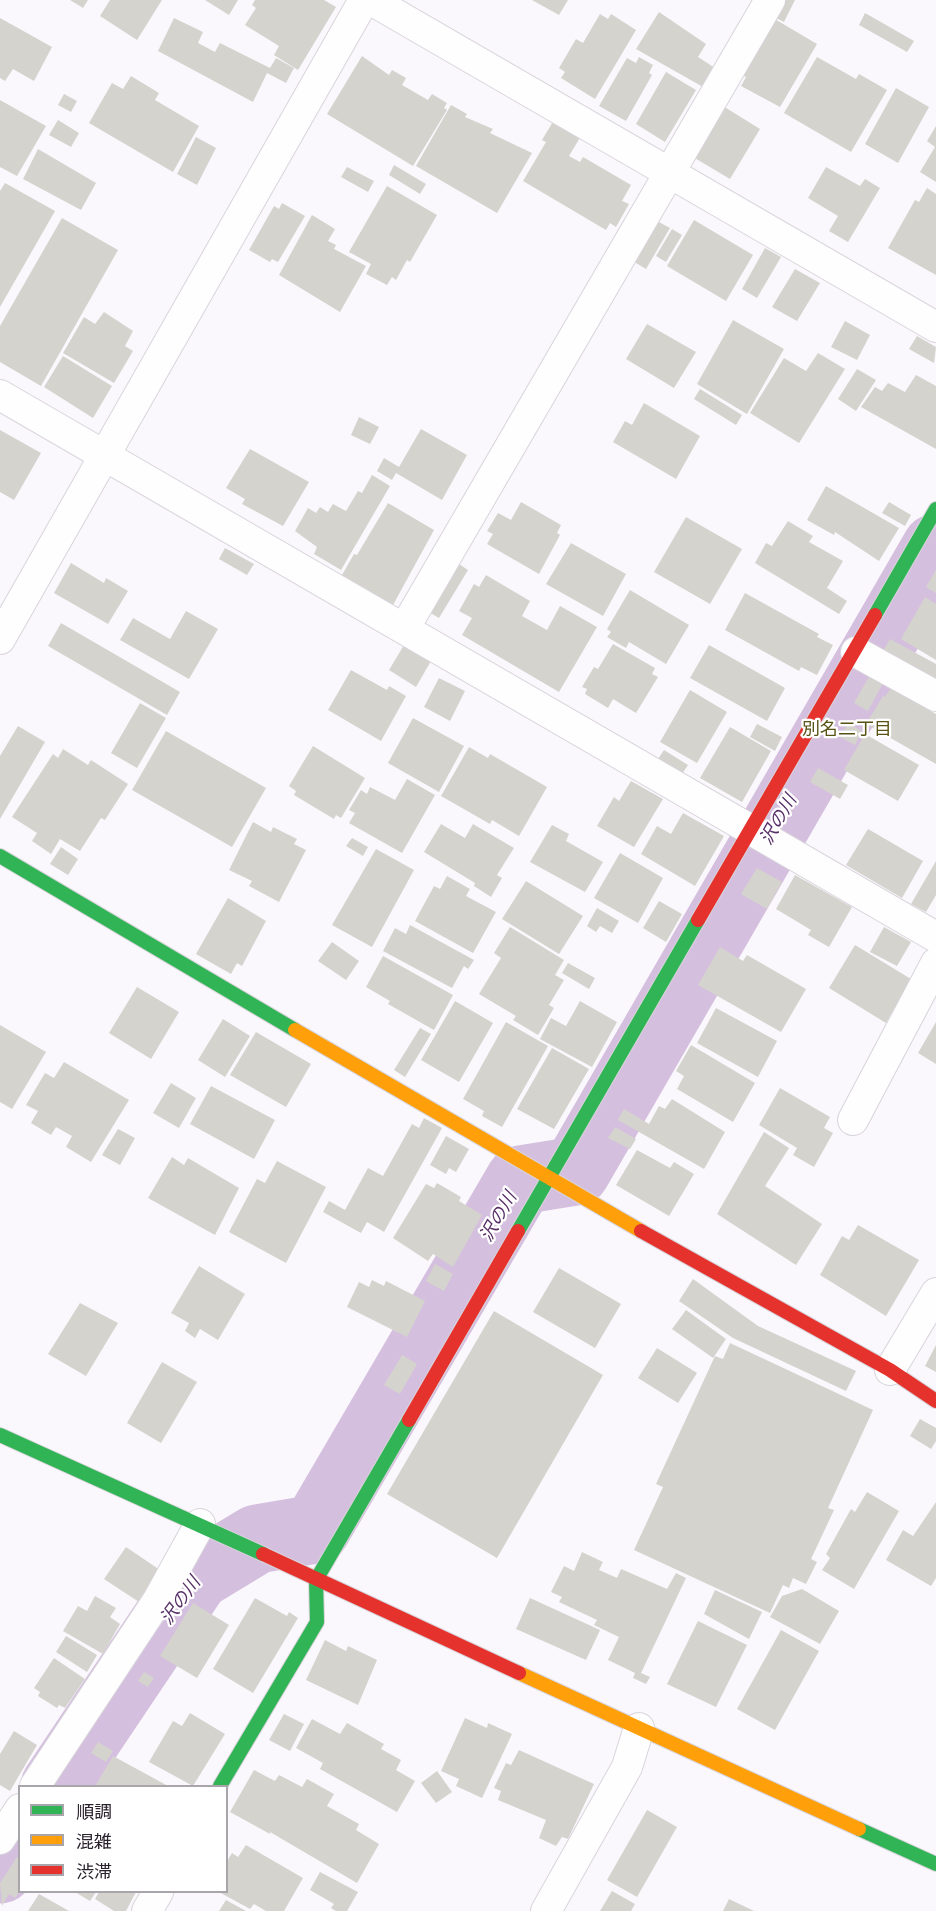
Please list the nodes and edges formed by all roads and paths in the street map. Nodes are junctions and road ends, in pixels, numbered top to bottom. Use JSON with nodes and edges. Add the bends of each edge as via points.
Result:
{"nodes":[{"id":1,"x":364,"y":0,"type":"edge"},
{"id":2,"x":371,"y":0,"type":"edge"},
{"id":3,"x":770,"y":0,"type":"edge"},
{"id":4,"x":671,"y":173,"type":"junction"},
{"id":5,"x":936,"y":327,"type":"edge"},
{"id":6,"x":0,"y":395,"type":"edge"},
{"id":7,"x":104,"y":457,"type":"junction"},
{"id":8,"x":936,"y":509,"type":"edge"},
{"id":9,"x":404,"y":628,"type":"junction"},
{"id":10,"x":0,"y":639,"type":"edge"},
{"id":11,"x":855,"y":651,"type":"junction"},
{"id":12,"x":936,"y":696,"type":"edge"},
{"id":13,"x":762,"y":836,"type":"junction"},
{"id":14,"x":0,"y":856,"type":"edge"},
{"id":15,"x":936,"y":937,"type":"edge"},
{"id":16,"x":936,"y":963,"type":"edge"},
{"id":17,"x":853,"y":1120,"type":"dead end"},
{"id":18,"x":548,"y":1178,"type":"junction"},
{"id":19,"x":936,"y":1293,"type":"edge"},
{"id":20,"x":890,"y":1370,"type":"junction"},
{"id":21,"x":936,"y":1401,"type":"edge"},
{"id":22,"x":0,"y":1435,"type":"edge"},
{"id":23,"x":210,"y":1528,"type":"junction"},
{"id":24,"x":316,"y":1580,"type":"junction"},
{"id":25,"x":639,"y":1728,"type":"junction"},
{"id":26,"x":36,"y":1785,"type":"edge"},
{"id":27,"x":221,"y":1785,"type":"edge"},
{"id":28,"x":936,"y":1864,"type":"edge"},
{"id":29,"x":157,"y":1893,"type":"edge"},
{"id":30,"x":147,"y":1911,"type":"edge"},
{"id":31,"x":546,"y":1911,"type":"edge"}],
"edges":[{"from":1,"to":7,"type":"street"},
{"from":2,"to":4,"type":"street"},
{"from":3,"to":4,"type":"street"},
{"from":4,"to":5,"type":"street"},
{"from":4,"to":9,"type":"street"},
{"from":6,"to":7,"type":"street"},
{"from":7,"to":9,"type":"street"},
{"from":7,"to":10,"type":"street"},
{"from":8,"to":11,"type":"street"},
{"from":9,"to":13,"type":"street"},
{"from":11,"to":12,"type":"street"},
{"from":11,"to":13,"type":"street"},
{"from":13,"to":15,"type":"street"},
{"from":13,"to":18,"type":"street"},
{"from":14,"to":18,"type":"street"},
{"from":16,"to":17,"type":"street"},
{"from":18,"to":20,"type":"street"},
{"from":18,"to":24,"type":"street"},
{"from":19,"to":20,"type":"street"},
{"from":20,"to":21,"type":"street"},
{"from":22,"to":23,"type":"street"},
{"from":23,"to":24,"type":"street"},
{"from":23,"to":26,"type":"street"},
{"from":24,"to":25,"type":"street"},
{"from":24,"to":27,"type":"street","via":[[317,1622]]},
{"from":25,"to":28,"type":"street"},
{"from":25,"to":31,"type":"street","via":[[627,1767]]},
{"from":29,"to":30,"type":"street"}]}
